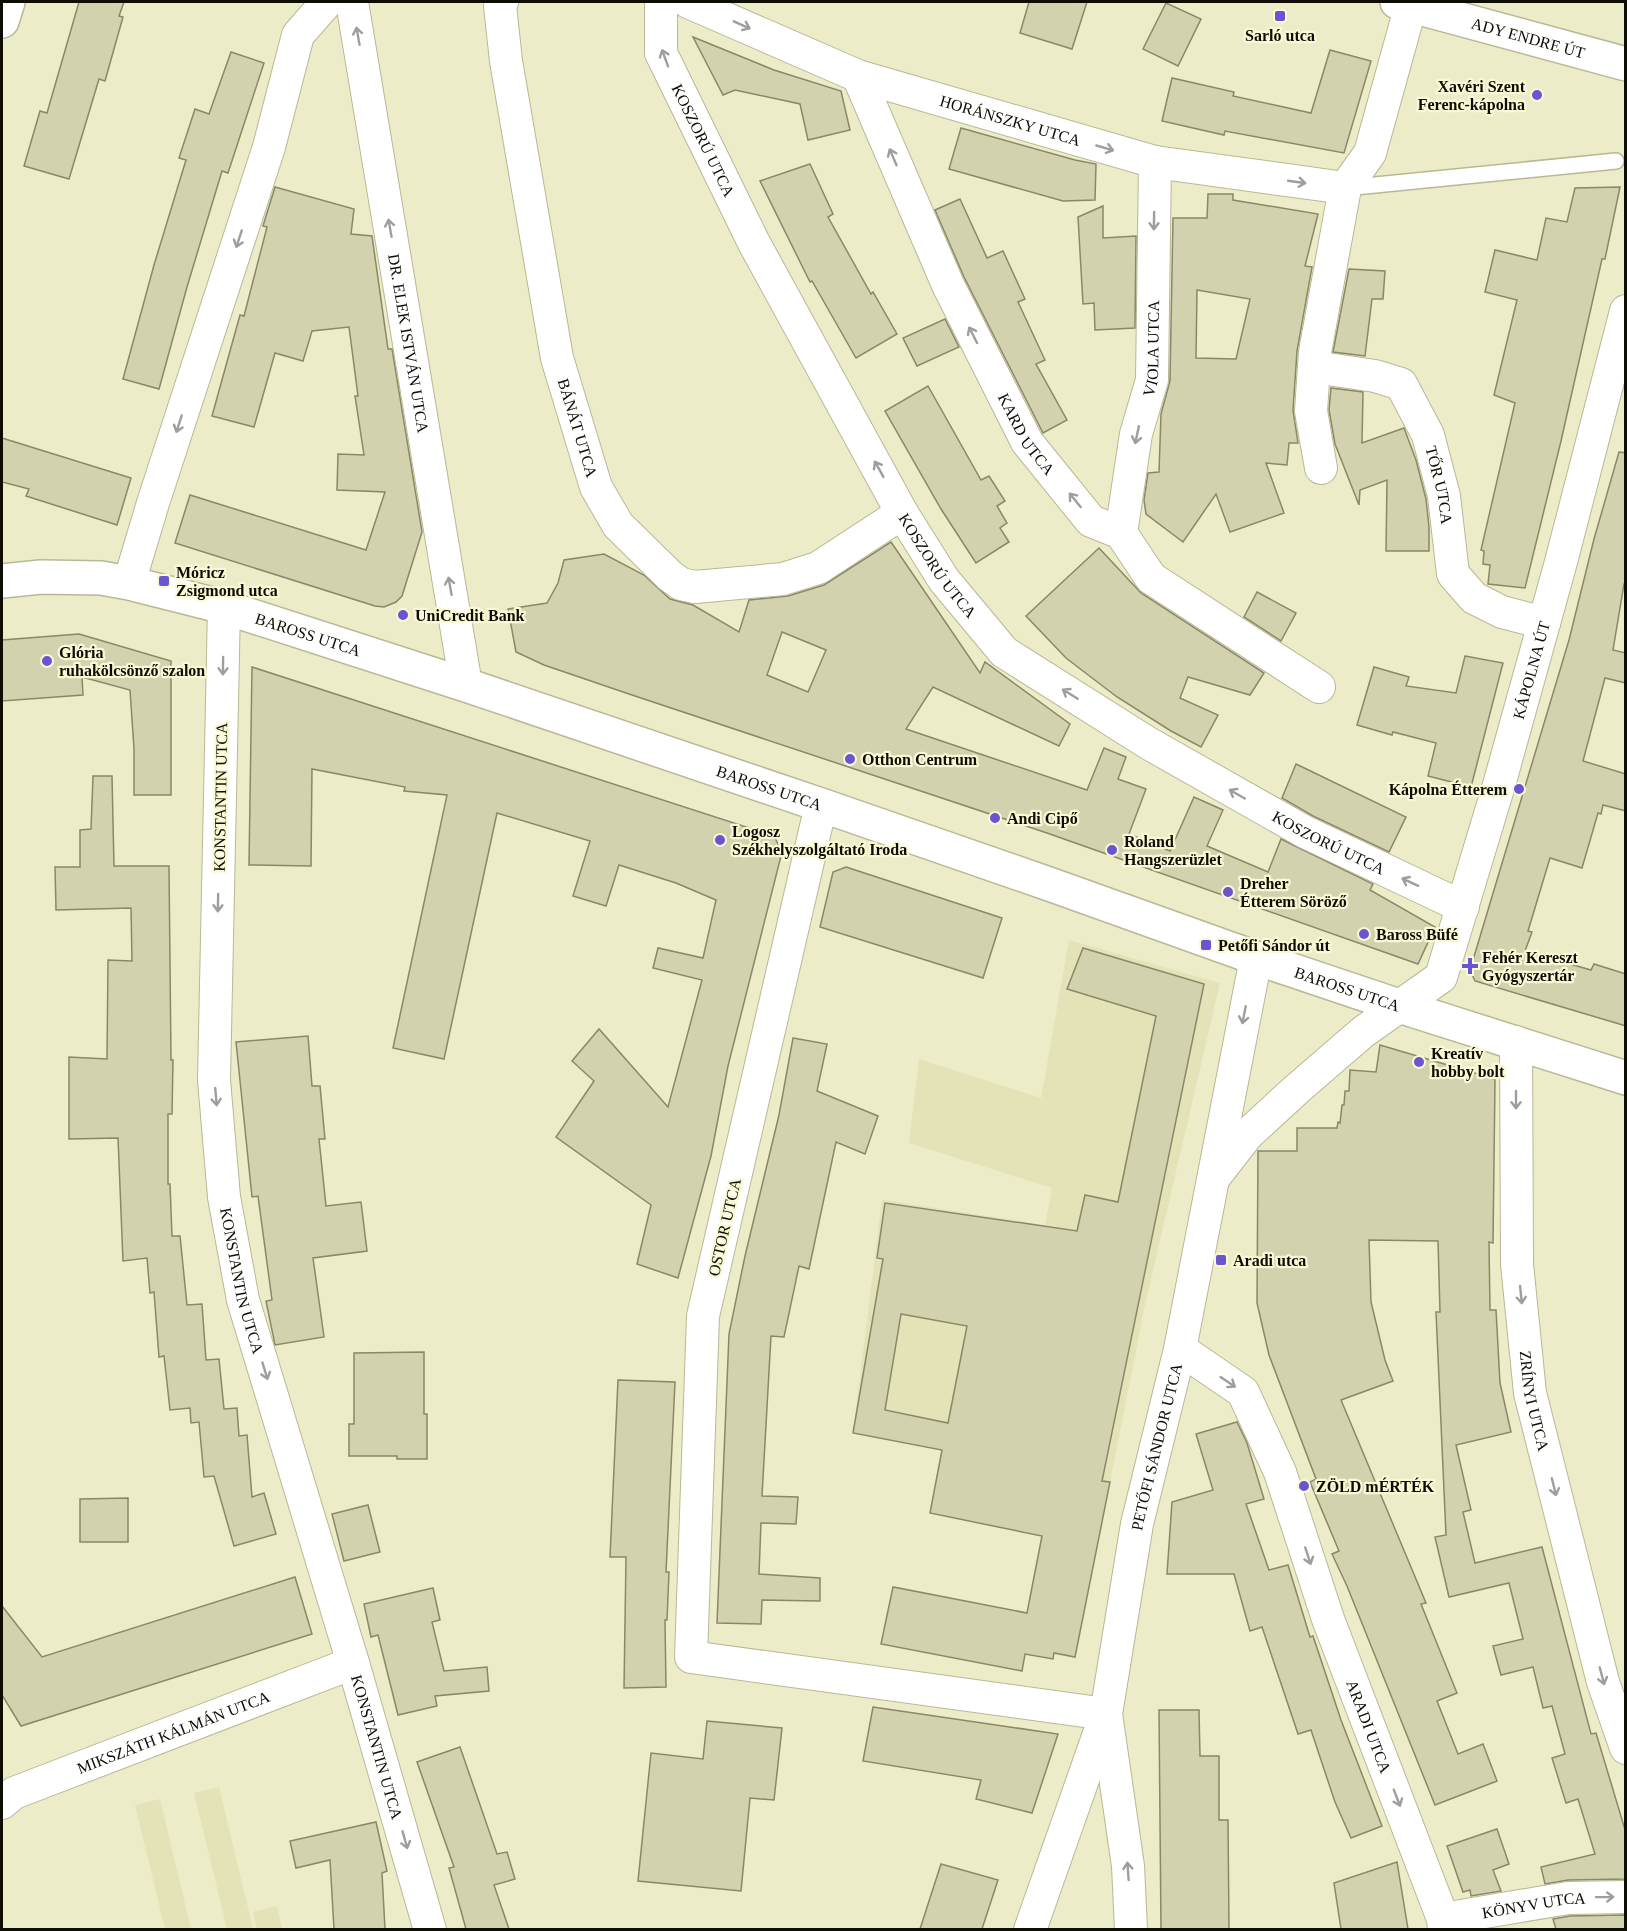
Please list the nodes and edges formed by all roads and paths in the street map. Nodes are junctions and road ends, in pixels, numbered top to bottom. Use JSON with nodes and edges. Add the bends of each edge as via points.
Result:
{"nodes":[{"id":1,"x":8,"y":2,"type":"edge"},
{"id":2,"x":327,"y":2,"type":"edge"},
{"id":3,"x":352,"y":2,"type":"edge"},
{"id":4,"x":502,"y":2,"type":"edge"},
{"id":5,"x":661,"y":2,"type":"edge"},
{"id":6,"x":688,"y":2,"type":"edge"},
{"id":7,"x":1405,"y":3,"type":"edge"},
{"id":8,"x":2,"y":21,"type":"edge"},
{"id":9,"x":1626,"y":64,"type":"edge"},
{"id":10,"x":858,"y":76,"type":"junction"},
{"id":11,"x":1616,"y":161,"type":"dead end"},
{"id":12,"x":1155,"y":162,"type":"junction"},
{"id":13,"x":1346,"y":188,"type":"junction"},
{"id":14,"x":1626,"y":311,"type":"edge"},
{"id":15,"x":1314,"y":367,"type":"junction"},
{"id":16,"x":1322,"y":468,"type":"dead end"},
{"id":17,"x":902,"y":513,"type":"junction"},
{"id":18,"x":1121,"y":533,"type":"junction"},
{"id":19,"x":2,"y":570,"type":"edge"},
{"id":20,"x":41,"y":577,"type":"junction"},
{"id":21,"x":2,"y":581,"type":"edge"},
{"id":22,"x":129,"y":583,"type":"junction"},
{"id":23,"x":225,"y":607,"type":"junction"},
{"id":24,"x":1544,"y":622,"type":"junction"},
{"id":25,"x":466,"y":685,"type":"junction"},
{"id":26,"x":1319,"y":687,"type":"dead end"},
{"id":27,"x":821,"y":805,"type":"junction"},
{"id":28,"x":1463,"y":908,"type":"junction"},
{"id":29,"x":1256,"y":958,"type":"junction"},
{"id":30,"x":1399,"y":1006,"type":"junction"},
{"id":31,"x":1516,"y":1042,"type":"junction"},
{"id":32,"x":1626,"y":1078,"type":"edge"},
{"id":33,"x":1212,"y":1180,"type":"junction"},
{"id":34,"x":1180,"y":1349,"type":"junction"},
{"id":35,"x":353,"y":1663,"type":"junction"},
{"id":36,"x":1106,"y":1714,"type":"junction"},
{"id":37,"x":1626,"y":1749,"type":"edge"},
{"id":38,"x":6,"y":1790,"type":"edge"},
{"id":39,"x":1626,"y":1897,"type":"edge"},
{"id":40,"x":1444,"y":1924,"type":"edge"},
{"id":41,"x":430,"y":1929,"type":"edge"},
{"id":42,"x":1030,"y":1929,"type":"edge"},
{"id":43,"x":1131,"y":1929,"type":"edge"}],
"edges":[{"from":1,"to":8,"type":"street"},
{"from":2,"to":22,"type":"street","one_way":true,"via":[[298,35],[269,147]]},
{"from":25,"to":3,"type":"street","name":"DR. ELEK ISTVÁN UTCA","one_way":true},
{"from":4,"to":17,"type":"street","name":"BÁNÁT UTCA","via":[[506,61],[557,358],[596,487],[618,525],[670,576],[695,587],[783,579],[819,568]]},
{"from":17,"to":5,"type":"street","name":"KOSZORÚ UTCA","one_way":true,"via":[[754,243],[662,53]]},
{"from":6,"to":10,"type":"street","name":"HORÁNSZKY UTCA","one_way":true},
{"from":7,"to":9,"type":"street","name":"ADY ENDRE ÚT"},
{"from":7,"to":13,"type":"street","via":[[1370,153]]},
{"from":10,"to":12,"type":"street","name":"HORÁNSZKY UTCA","one_way":true},
{"from":18,"to":10,"type":"street","name":"KARD UTCA","one_way":true,"via":[[1091,521],[1027,442],[948,285]]},
{"from":11,"to":13,"type":"lane"},
{"from":12,"to":13,"type":"street","name":"HORÁNSZKY UTCA","one_way":true},
{"from":12,"to":18,"type":"street","name":"VIOLA UTCA","one_way":true,"via":[[1152,380],[1136,434]]},
{"from":13,"to":15,"type":"street"},
{"from":14,"to":24,"type":"street","name":"KÁPOLNA ÚT"},
{"from":15,"to":16,"type":"street","via":[[1311,411]]},
{"from":15,"to":24,"type":"street","name":"TŐR UTCA","via":[[1401,384],[1428,435],[1444,496],[1453,574],[1474,598],[1502,612]]},
{"from":28,"to":17,"type":"street","name":"KOSZORÚ UTCA","one_way":true,"via":[[1305,832],[1148,743],[1004,652],[944,580]]},
{"from":18,"to":26,"type":"street","via":[[1151,578]]},
{"from":19,"to":20,"type":"street","name":"BAROSS UTCA"},
{"from":20,"to":21,"type":"street","name":"BAROSS UTCA"},
{"from":20,"to":22,"type":"street","name":"BAROSS UTCA","via":[[101,578]]},
{"from":22,"to":23,"type":"street","name":"BAROSS UTCA"},
{"from":23,"to":25,"type":"street","name":"BAROSS UTCA"},
{"from":23,"to":35,"type":"street","name":"KONSTANTIN UTCA","one_way":true,"via":[[214,1080],[224,1197],[243,1300]]},
{"from":24,"to":28,"type":"street","name":"KÁPOLNA ÚT"},
{"from":25,"to":27,"type":"street","name":"BAROSS UTCA"},
{"from":27,"to":29,"type":"street","name":"BAROSS UTCA"},
{"from":27,"to":36,"type":"street","name":"OSTOR UTCA","via":[[703,1317],[691,1658]]},
{"from":28,"to":30,"type":"street","name":"KÁPOLNA ÚT","via":[[1441,977]]},
{"from":29,"to":30,"type":"street","name":"BAROSS UTCA"},
{"from":29,"to":33,"type":"street","name":"PETŐFI SÁNDOR UTCA","one_way":true},
{"from":30,"to":31,"type":"street","name":"BAROSS UTCA"},
{"from":30,"to":33,"type":"street","name":"PETŐFI SÁNDOR UTCA","via":[[1363,1032],[1248,1134]]},
{"from":31,"to":32,"type":"street","name":"BAROSS UTCA"},
{"from":31,"to":37,"type":"street","name":"ZRÍNYI UTCA","one_way":true,"via":[[1517,1264],[1530,1393],[1603,1682]]},
{"from":33,"to":34,"type":"street","name":"PETŐFI SÁNDOR UTCA"},
{"from":34,"to":36,"type":"street","name":"PETŐFI SÁNDOR UTCA","via":[[1137,1524]]},
{"from":34,"to":40,"type":"street","name":"ARADI UTCA","one_way":true,"via":[[1243,1392],[1281,1472],[1328,1619]]},
{"from":35,"to":38,"type":"street","name":"MIKSZÁTH KÁLMÁN UTCA"},
{"from":35,"to":41,"type":"street","name":"KONSTANTIN UTCA","one_way":true},
{"from":36,"to":42,"type":"street","name":"PETŐFI SÁNDOR UTCA"},
{"from":43,"to":36,"type":"street","name":"PETŐFI SÁNDOR UTCA","one_way":true,"via":[[1128,1866]]},
{"from":40,"to":39,"type":"street","name":"KÖNYV UTCA","one_way":true,"via":[[1568,1898]]}]}
